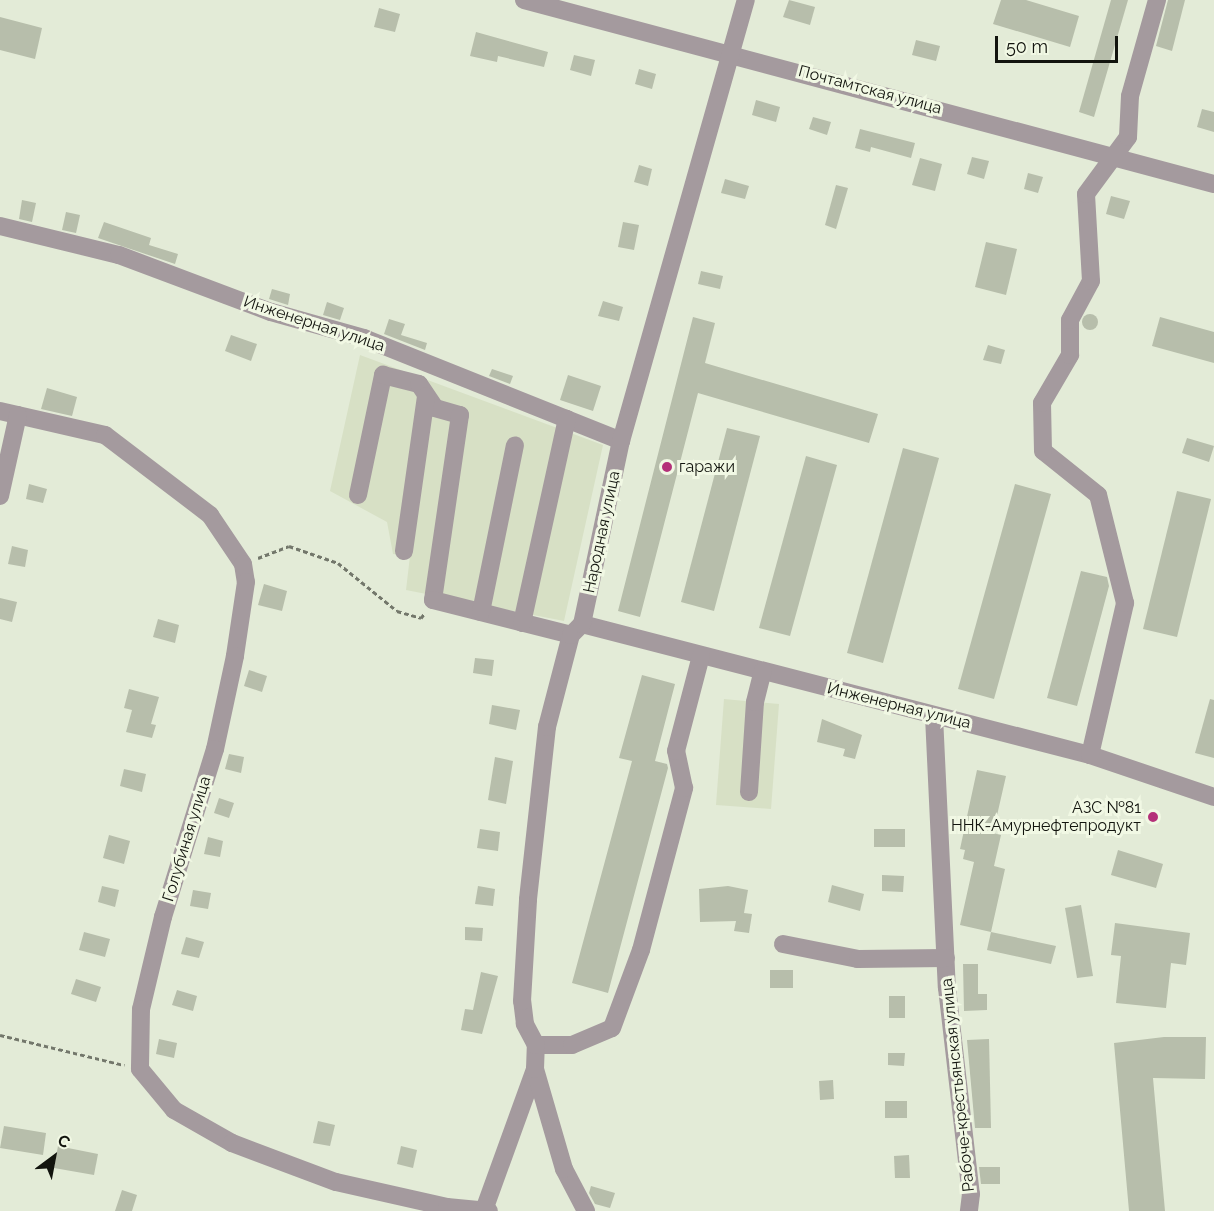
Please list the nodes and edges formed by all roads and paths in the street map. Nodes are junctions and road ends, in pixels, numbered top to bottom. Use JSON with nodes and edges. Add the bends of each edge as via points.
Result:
{"nodes":[{"id":1,"x":524,"y":0,"type":"edge"},
{"id":2,"x":746,"y":0,"type":"edge"},
{"id":3,"x":1157,"y":0,"type":"edge"},
{"id":4,"x":730,"y":52,"type":"junction"},
{"id":5,"x":1117,"y":156,"type":"junction"},
{"id":6,"x":1214,"y":184,"type":"edge"},
{"id":7,"x":0,"y":226,"type":"edge"},
{"id":8,"x":426,"y":397,"type":"junction"},
{"id":9,"x":0,"y":411,"type":"edge"},
{"id":10,"x":18,"y":415,"type":"junction"},
{"id":11,"x":567,"y":419,"type":"junction"},
{"id":12,"x":621,"y":441,"type":"junction"},
{"id":13,"x":515,"y":445,"type":"dead end"},
{"id":14,"x":358,"y":495,"type":"dead end"},
{"id":15,"x":0,"y":496,"type":"edge"},
{"id":16,"x":404,"y":551,"type":"dead end"},
{"id":17,"x":243,"y":564,"type":"junction"},
{"id":18,"x":434,"y":600,"type":"junction"},
{"id":19,"x":481,"y":612,"type":"junction"},
{"id":20,"x":522,"y":622,"type":"junction"},
{"id":21,"x":576,"y":629,"type":"junction"},
{"id":22,"x":701,"y":656,"type":"junction"},
{"id":23,"x":763,"y":671,"type":"junction"},
{"id":24,"x":934,"y":716,"type":"junction"},
{"id":25,"x":1090,"y":755,"type":"junction"},
{"id":26,"x":749,"y":792,"type":"dead end"},
{"id":27,"x":1214,"y":796,"type":"edge"},
{"id":28,"x":783,"y":944,"type":"dead end"},
{"id":29,"x":946,"y":958,"type":"junction"},
{"id":30,"x":0,"y":1035,"type":"edge"},
{"id":31,"x":536,"y":1045,"type":"junction"},
{"id":32,"x":140,"y":1069,"type":"junction"},
{"id":33,"x":535,"y":1069,"type":"junction"},
{"id":34,"x":448,"y":1209,"type":"edge"},
{"id":35,"x":487,"y":1210,"type":"edge"},
{"id":36,"x":586,"y":1211,"type":"edge"},
{"id":37,"x":969,"y":1211,"type":"edge"}],
"edges":[{"from":1,"to":4,"type":"street","name":"Почтамтская улица"},
{"from":2,"to":4,"type":"street","name":"Народная улица"},
{"from":3,"to":5,"type":"street","via":[[1130,96],[1128,137]]},
{"from":4,"to":5,"type":"street","name":"Почтамтская улица"},
{"from":4,"to":12,"type":"street","name":"Народная улица"},
{"from":5,"to":6,"type":"street","name":"Почтамтская улица"},
{"from":5,"to":25,"type":"street","via":[[1086,194],[1091,281],[1070,320],[1070,355],[1042,402],[1043,451],[1098,495],[1125,603]]},
{"from":7,"to":11,"type":"street","name":"Инженерная улица","via":[[119,255],[271,312],[364,338]]},
{"from":8,"to":14,"type":"street","via":[[419,384],[383,375]]},
{"from":8,"to":16,"type":"street"},
{"from":8,"to":18,"type":"street","via":[[435,408],[460,415]]},
{"from":9,"to":10,"type":"street"},
{"from":10,"to":15,"type":"street"},
{"from":10,"to":17,"type":"street","via":[[105,435],[210,515]]},
{"from":11,"to":12,"type":"street","name":"Инженерная улица"},
{"from":11,"to":20,"type":"street"},
{"from":12,"to":21,"type":"street","name":"Народная улица"},
{"from":13,"to":19,"type":"street"},
{"from":17,"to":18,"type":"path","via":[[289,546],[338,563],[397,610],[421,618]]},
{"from":17,"to":32,"type":"street","name":"Голубиная улица","via":[[246,582],[235,656],[215,749],[163,916],[141,1009]]},
{"from":18,"to":19,"type":"street","name":"Инженерная улица"},
{"from":19,"to":20,"type":"street","name":"Инженерная улица"},
{"from":20,"to":21,"type":"street","name":"Инженерная улица"},
{"from":21,"to":22,"type":"street","name":"Инженерная улица"},
{"from":21,"to":31,"type":"street","name":"Народная улица","via":[[547,727],[528,899],[522,1001],[525,1024]]},
{"from":22,"to":23,"type":"street","name":"Инженерная улица"},
{"from":22,"to":31,"type":"street","via":[[676,751],[684,788],[641,950],[612,1028],[572,1045]]},
{"from":23,"to":24,"type":"street","name":"Инженерная улица"},
{"from":23,"to":26,"type":"street","via":[[755,702]]},
{"from":24,"to":25,"type":"street","name":"Инженерная улица"},
{"from":24,"to":29,"type":"street","name":"Рабоче-крестьянская улица"},
{"from":25,"to":27,"type":"street","name":"Инженерная улица"},
{"from":28,"to":29,"type":"street","name":"Рабоче-крестьянская улица","via":[[858,959]]},
{"from":29,"to":37,"type":"street","name":"Рабоче-крестьянская улица","via":[[971,1194]]},
{"from":30,"to":32,"type":"path"},
{"from":31,"to":33,"type":"street","name":"Народная улица"},
{"from":32,"to":34,"type":"street","via":[[174,1110],[232,1143],[336,1182]]},
{"from":33,"to":35,"type":"street","name":"Народная улица"},
{"from":33,"to":36,"type":"street","name":"Народная улица","via":[[564,1169]]},
{"from":34,"to":35,"type":"street"}]}
